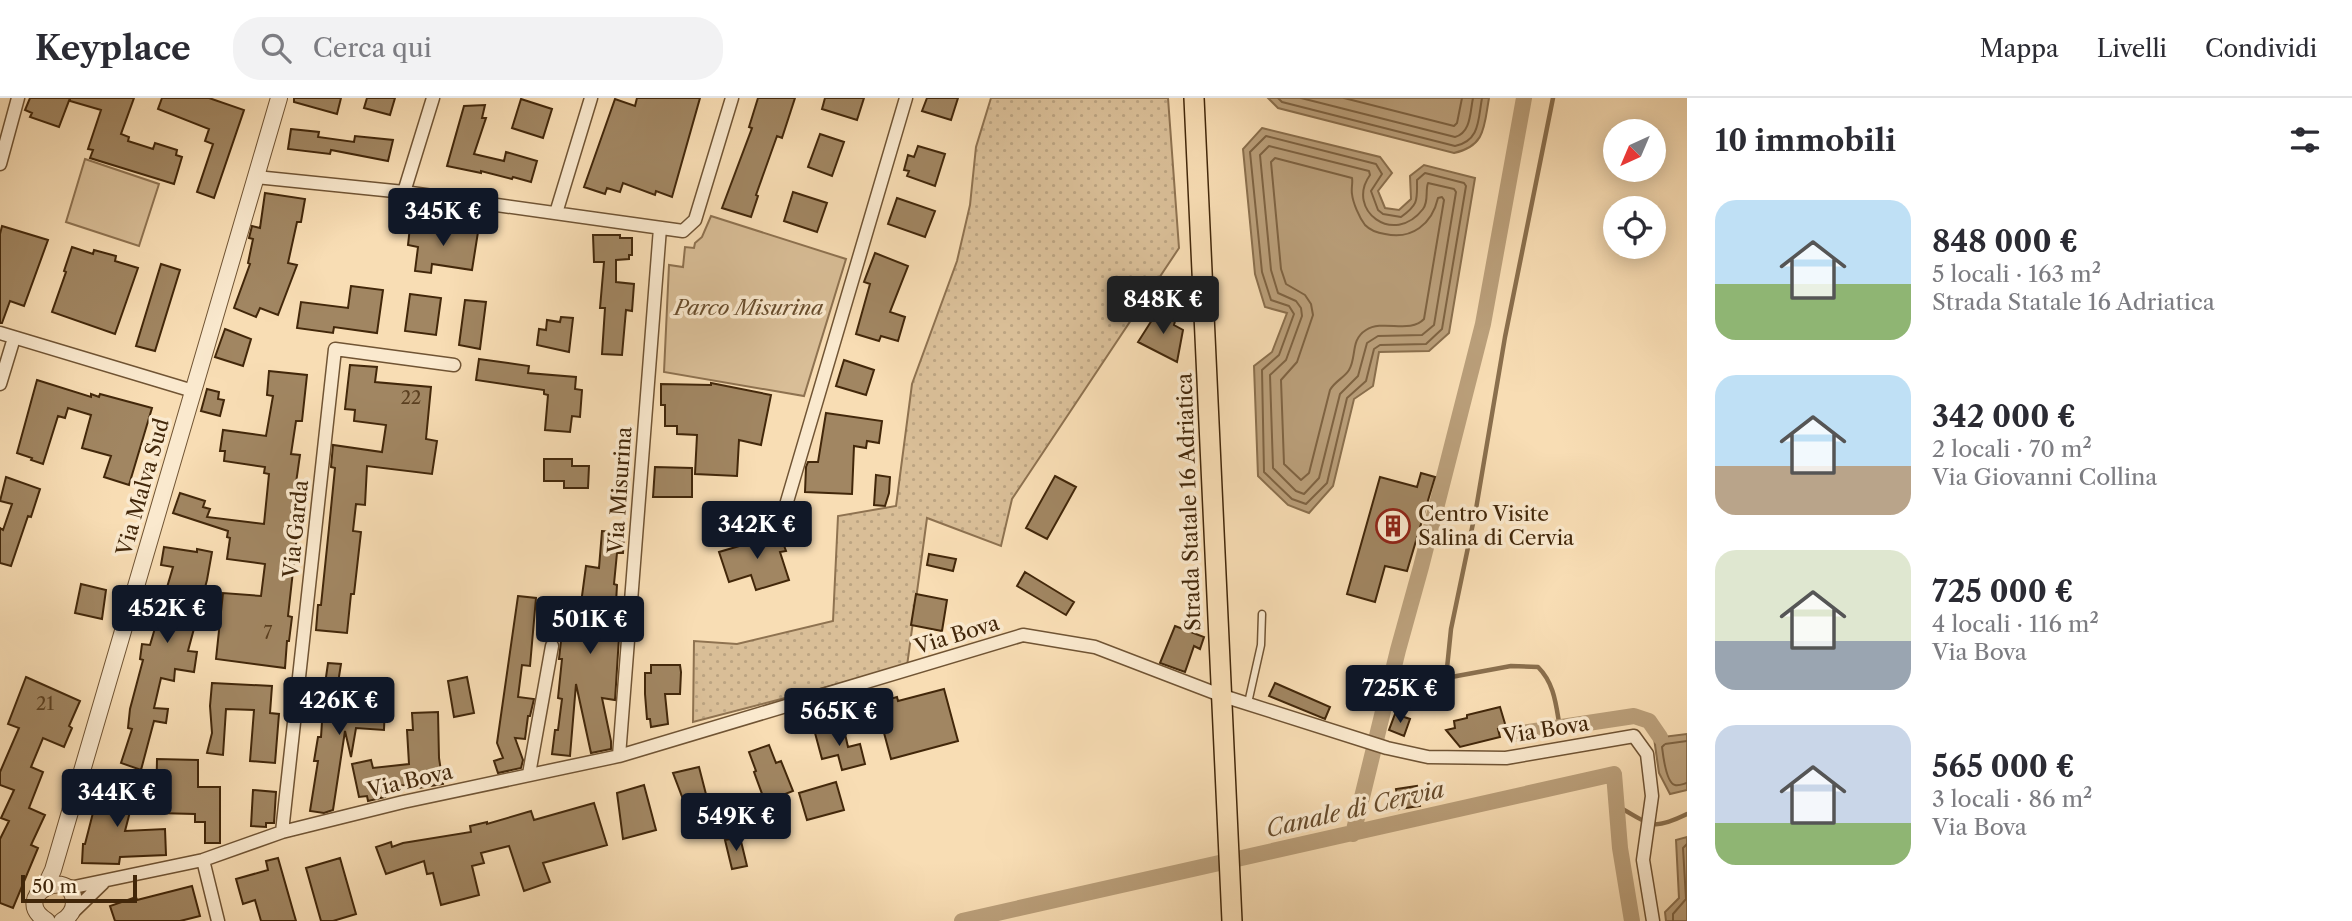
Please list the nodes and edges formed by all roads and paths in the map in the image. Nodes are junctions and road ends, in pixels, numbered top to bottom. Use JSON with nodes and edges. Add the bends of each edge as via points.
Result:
{"nodes":[{"id":1,"x":18,"y":98,"type":"edge"},
{"id":2,"x":279,"y":98,"type":"edge"},
{"id":3,"x":433,"y":98,"type":"edge"},
{"id":4,"x":591,"y":98,"type":"edge"},
{"id":5,"x":732,"y":98,"type":"edge"},
{"id":6,"x":906,"y":98,"type":"edge"},
{"id":7,"x":1194,"y":98,"type":"edge"},
{"id":8,"x":0,"y":164,"type":"edge"},
{"id":9,"x":256,"y":177,"type":"junction"},
{"id":10,"x":404,"y":192,"type":"junction"},
{"id":11,"x":555,"y":213,"type":"junction"},
{"id":12,"x":660,"y":228,"type":"junction"},
{"id":13,"x":0,"y":333,"type":"edge"},
{"id":14,"x":14,"y":338,"type":"junction"},
{"id":15,"x":454,"y":365,"type":"dead end"},
{"id":16,"x":0,"y":384,"type":"edge"},
{"id":17,"x":193,"y":391,"type":"junction"},
{"id":18,"x":786,"y":505,"type":"dead end"},
{"id":19,"x":1262,"y":614,"type":"dead end"},
{"id":20,"x":552,"y":646,"type":"dead end"},
{"id":21,"x":1220,"y":695,"type":"junction"},
{"id":22,"x":1248,"y":703,"type":"junction"},
{"id":23,"x":619,"y":756,"type":"junction"},
{"id":24,"x":529,"y":774,"type":"junction"},
{"id":25,"x":282,"y":832,"type":"junction"},
{"id":26,"x":203,"y":860,"type":"junction"},
{"id":27,"x":106,"y":881,"type":"junction"},
{"id":28,"x":64,"y":886,"type":"junction"},
{"id":29,"x":45,"y":887,"type":"junction"},
{"id":30,"x":1231,"y":913,"type":"edge"},
{"id":31,"x":38,"y":917,"type":"edge"},
{"id":32,"x":67,"y":917,"type":"edge"},
{"id":33,"x":218,"y":921,"type":"edge"},
{"id":34,"x":1653,"y":921,"type":"edge"}],
"edges":[{"from":1,"to":8,"type":"street"},
{"from":2,"to":9,"type":"street","name":"Via Malva Sud"},
{"from":3,"to":10,"type":"street"},
{"from":4,"to":11,"type":"street"},
{"from":5,"to":12,"type":"street","via":[[695,220],[683,231]]},
{"from":6,"to":18,"type":"street"},
{"from":7,"to":21,"type":"main road","name":"Strada Statale 16 Adriatica"},
{"from":9,"to":10,"type":"street"},
{"from":9,"to":17,"type":"street","name":"Via Malva Sud"},
{"from":10,"to":11,"type":"street"},
{"from":11,"to":12,"type":"street"},
{"from":12,"to":23,"type":"street","name":"Via Misurina"},
{"from":13,"to":14,"type":"street"},
{"from":14,"to":16,"type":"street"},
{"from":14,"to":17,"type":"street"},
{"from":15,"to":25,"type":"street","name":"Via Garda","via":[[335,349]]},
{"from":17,"to":29,"type":"street","name":"Via Malva Sud"},
{"from":19,"to":22,"type":"lane","via":[[1261,645]]},
{"from":20,"to":24,"type":"street"},
{"from":21,"to":22,"type":"street","name":"Via Bova"},
{"from":21,"to":23,"type":"street","name":"Via Bova","via":[[1096,647],[1023,635]]},
{"from":21,"to":30,"type":"main road","name":"Strada Statale 16 Adriatica"},
{"from":22,"to":34,"type":"street","name":"Via Bova","via":[[1428,757],[1506,758],[1634,736],[1647,754],[1652,796],[1643,860]]},
{"from":23,"to":24,"type":"street","name":"Via Bova"},
{"from":24,"to":25,"type":"street","name":"Via Bova"},
{"from":25,"to":26,"type":"street","name":"Via Bova"},
{"from":26,"to":27,"type":"street","name":"Via Bova"},
{"from":26,"to":33,"type":"street"},
{"from":27,"to":28,"type":"street","name":"Via Bova"},
{"from":27,"to":32,"type":"street","name":"Via Bova"},
{"from":28,"to":29,"type":"street"},
{"from":28,"to":32,"type":"street","via":[[74,902]]},
{"from":29,"to":31,"type":"street","name":"Via Malva Sud","via":[[37,896]]}]}
